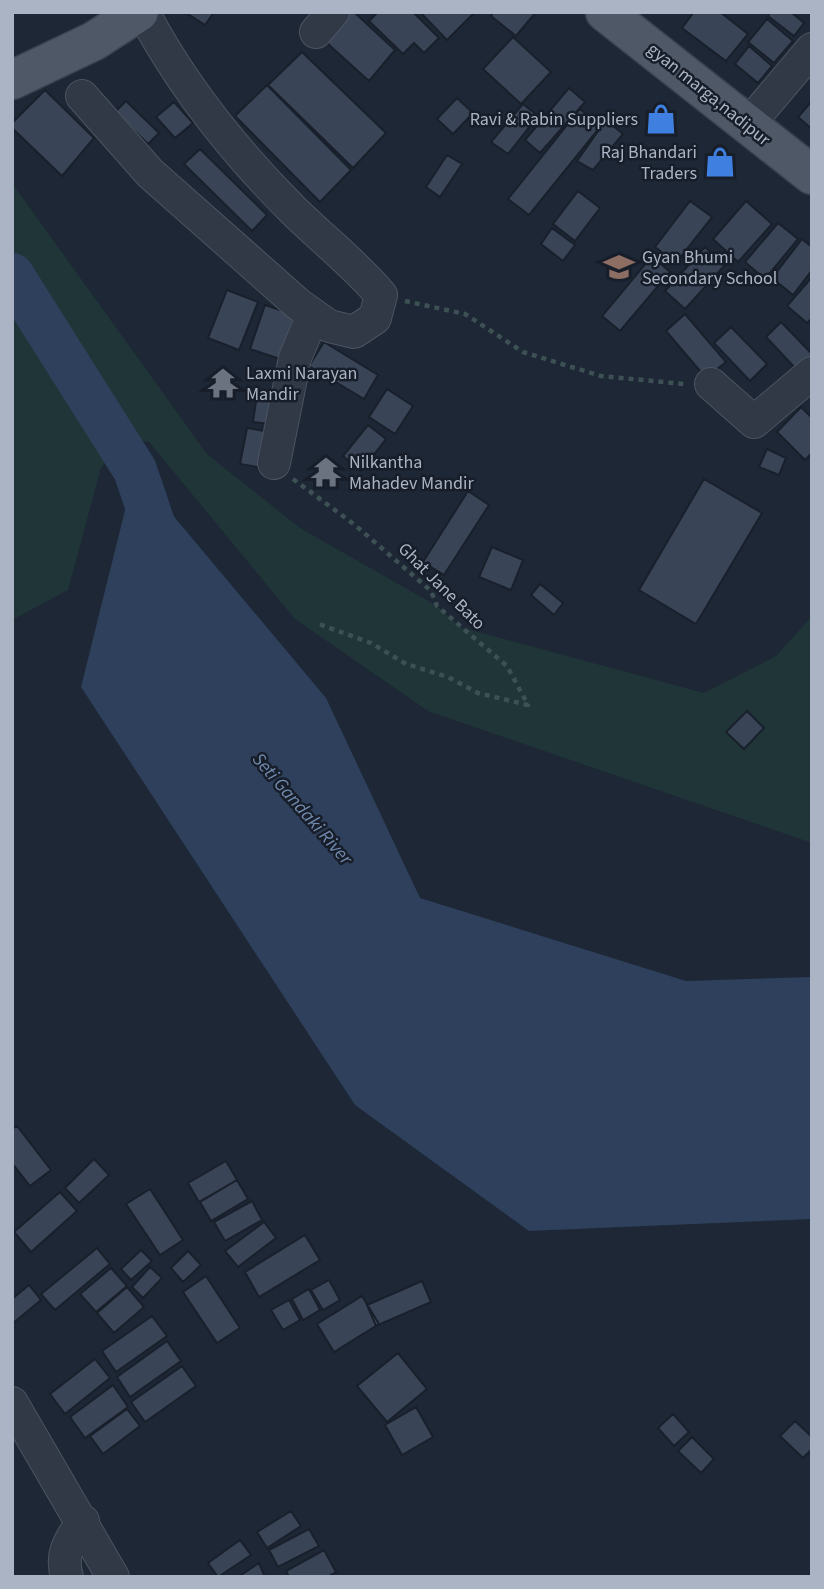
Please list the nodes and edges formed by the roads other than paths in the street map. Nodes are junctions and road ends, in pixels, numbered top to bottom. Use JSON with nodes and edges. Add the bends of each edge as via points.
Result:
{"nodes":[{"id":1,"x":141,"y":12,"type":"edge"},
{"id":2,"x":605,"y":12,"type":"edge"},
{"id":3,"x":812,"y":49,"type":"edge"},
{"id":4,"x":12,"y":80,"type":"edge"},
{"id":5,"x":82,"y":96,"type":"dead end"},
{"id":6,"x":748,"y":125,"type":"junction"},
{"id":7,"x":812,"y":175,"type":"edge"},
{"id":8,"x":313,"y":315,"type":"junction"},
{"id":9,"x":812,"y":373,"type":"edge"},
{"id":10,"x":710,"y":384,"type":"road end"},
{"id":11,"x":274,"y":463,"type":"road end"},
{"id":12,"x":12,"y":1404,"type":"edge"},
{"id":13,"x":83,"y":1521,"type":"junction"},
{"id":14,"x":66,"y":1577,"type":"edge"},
{"id":15,"x":113,"y":1577,"type":"edge"}],
"edges":[{"from":1,"to":4,"type":"main road"},
{"from":1,"to":8,"type":"street","via":[[206,116],[292,209],[381,295],[375,318],[354,332],[329,326]]},
{"from":2,"to":6,"type":"main road","name":"gyan marga,nadipur"},
{"from":3,"to":6,"type":"street"},
{"from":5,"to":8,"type":"street","via":[[150,173]]},
{"from":6,"to":7,"type":"main road","name":"gyan marga,nadipur"},
{"from":8,"to":11,"type":"street","via":[[295,358]]},
{"from":9,"to":10,"type":"street","via":[[754,422]]},
{"from":12,"to":13,"type":"street"},
{"from":13,"to":14,"type":"street","via":[[62,1561]]},
{"from":13,"to":15,"type":"street"}]}
